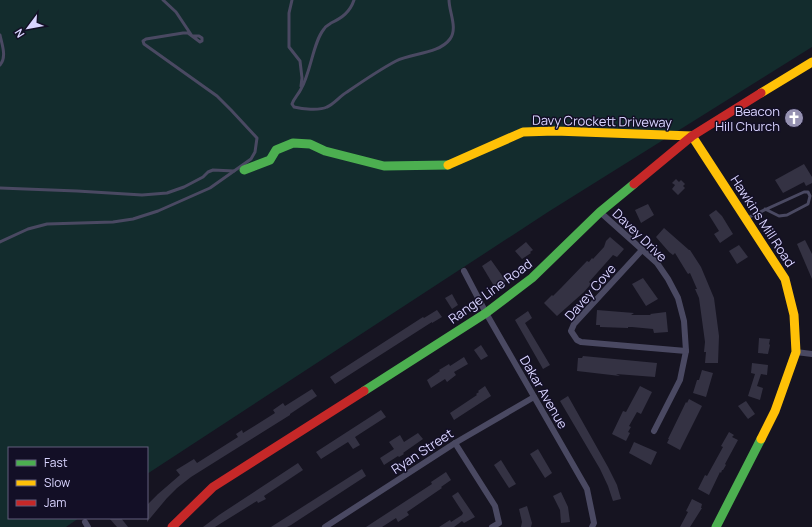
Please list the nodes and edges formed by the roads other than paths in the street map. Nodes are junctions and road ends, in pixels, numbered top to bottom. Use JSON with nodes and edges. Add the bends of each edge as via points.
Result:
{"nodes":[{"id":1,"x":163,"y":0,"type":"edge"},
{"id":2,"x":292,"y":0,"type":"edge"},
{"id":3,"x":354,"y":0,"type":"edge"},
{"id":4,"x":449,"y":0,"type":"edge"},
{"id":5,"x":0,"y":35,"type":"edge"},
{"id":6,"x":812,"y":62,"type":"edge"},
{"id":7,"x":0,"y":65,"type":"edge"},
{"id":8,"x":301,"y":90,"type":"junction"},
{"id":9,"x":692,"y":136,"type":"junction"},
{"id":10,"x":244,"y":170,"type":"dead end"},
{"id":11,"x":234,"y":171,"type":"junction"},
{"id":12,"x":0,"y":188,"type":"edge"},
{"id":13,"x":765,"y":209,"type":"junction"},
{"id":14,"x":600,"y":212,"type":"junction"},
{"id":15,"x":746,"y":219,"type":"junction"},
{"id":16,"x":0,"y":242,"type":"edge"},
{"id":17,"x":642,"y":250,"type":"junction"},
{"id":18,"x":464,"y":272,"type":"dead end"},
{"id":19,"x":486,"y":313,"type":"junction"},
{"id":20,"x":686,"y":351,"type":"junction"},
{"id":21,"x":796,"y":352,"type":"junction"},
{"id":22,"x":812,"y":354,"type":"edge"},
{"id":23,"x":534,"y":397,"type":"junction"},
{"id":24,"x":654,"y":431,"type":"dead end"},
{"id":25,"x":455,"y":443,"type":"junction"},
{"id":26,"x":172,"y":527,"type":"edge"},
{"id":27,"x":325,"y":527,"type":"edge"},
{"id":28,"x":492,"y":527,"type":"edge"},
{"id":29,"x":592,"y":527,"type":"edge"},
{"id":30,"x":716,"y":527,"type":"edge"}],
"edges":[{"from":1,"to":11,"type":"lane","via":[[176,12],[192,36],[199,36],[202,41],[183,33],[146,39],[143,41],[144,44],[217,96],[257,138],[251,159]]},
{"from":2,"to":8,"type":"lane","via":[[289,13],[289,47],[302,67]]},
{"from":3,"to":8,"type":"lane","via":[[348,11],[324,28],[318,38]]},
{"from":4,"to":8,"type":"lane","via":[[452,35],[443,45],[397,61],[346,92],[327,107],[304,110],[294,107],[294,98]]},
{"from":5,"to":7,"type":"lane","via":[[4,56]]},
{"from":6,"to":9,"type":"street","name":"Range Line Road"},
{"from":9,"to":10,"type":"street","name":"Davy Crockett Driveway","via":[[523,132],[450,165],[416,166],[384,166],[325,151],[310,144],[293,143],[276,150],[270,160]]},
{"from":9,"to":14,"type":"street","name":"Range Line Road"},
{"from":9,"to":15,"type":"street","name":"Hawkins Mill Road"},
{"from":11,"to":12,"type":"lane","via":[[213,170],[184,187],[167,193],[142,195]]},
{"from":11,"to":16,"type":"lane","via":[[210,188],[133,219],[47,224],[28,228]]},
{"from":13,"to":13,"type":"lane","via":[[804,192],[808,192],[810,196],[808,204],[787,215],[779,216]]},
{"from":13,"to":15,"type":"lane"},
{"from":14,"to":17,"type":"street","name":"Davey Drive"},
{"from":14,"to":19,"type":"street","name":"Range Line Road","via":[[532,278]]},
{"from":15,"to":21,"type":"street","name":"Hawkins Mill Road","via":[[785,279],[794,315]]},
{"from":17,"to":20,"type":"street","name":"Davey Drive","via":[[657,264],[678,298],[684,321]]},
{"from":17,"to":20,"type":"street","name":"Davey Cove","via":[[574,324],[571,329],[573,334],[581,342]]},
{"from":18,"to":19,"type":"street","name":"Dakar Avenue"},
{"from":19,"to":23,"type":"street","name":"Dakar Avenue"},
{"from":19,"to":26,"type":"street","name":"Range Line Road","via":[[213,487]]},
{"from":20,"to":24,"type":"street","name":"Davey Drive","via":[[680,380]]},
{"from":21,"to":22,"type":"street"},
{"from":21,"to":30,"type":"street","name":"Hawkins Mill Road","via":[[775,411]]},
{"from":23,"to":25,"type":"street","name":"Ryan Street"},
{"from":23,"to":29,"type":"street","name":"Dakar Avenue","via":[[587,489],[594,523]]},
{"from":25,"to":27,"type":"street","name":"Ryan Street"},
{"from":25,"to":28,"type":"street","via":[[496,506],[499,523]]}]}
